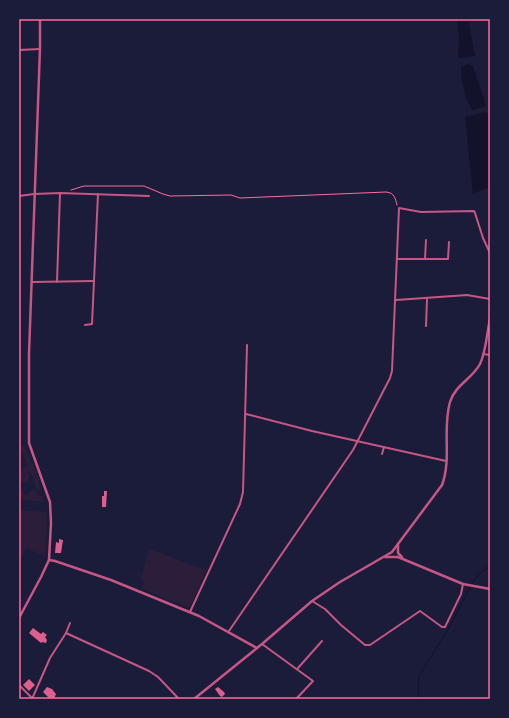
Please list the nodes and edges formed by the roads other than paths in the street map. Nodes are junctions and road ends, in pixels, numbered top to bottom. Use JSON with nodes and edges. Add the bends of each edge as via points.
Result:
{"nodes":[{"id":1,"x":40,"y":19,"type":"edge"},
{"id":2,"x":40,"y":48,"type":"junction"},
{"id":3,"x":19,"y":50,"type":"edge"},
{"id":4,"x":60,"y":193,"type":"junction"},
{"id":5,"x":34,"y":194,"type":"junction"},
{"id":6,"x":98,"y":194,"type":"junction"},
{"id":7,"x":19,"y":196,"type":"edge"},
{"id":8,"x":149,"y":196,"type":"dead end"},
{"id":9,"x":426,"y":240,"type":"dead end"},
{"id":10,"x":449,"y":242,"type":"dead end"},
{"id":11,"x":490,"y":253,"type":"edge"},
{"id":12,"x":398,"y":259,"type":"junction"},
{"id":13,"x":425,"y":259,"type":"junction"},
{"id":14,"x":94,"y":281,"type":"junction"},
{"id":15,"x":32,"y":282,"type":"junction"},
{"id":16,"x":57,"y":282,"type":"junction"},
{"id":17,"x":426,"y":298,"type":"junction"},
{"id":18,"x":490,"y":299,"type":"edge"},
{"id":19,"x":396,"y":300,"type":"junction"},
{"id":20,"x":490,"y":319,"type":"edge"},
{"id":21,"x":85,"y":325,"type":"dead end"},
{"id":22,"x":426,"y":326,"type":"dead end"},
{"id":23,"x":246,"y":345,"type":"dead end"},
{"id":24,"x":483,"y":354,"type":"junction"},
{"id":25,"x":490,"y":355,"type":"edge"},
{"id":26,"x":246,"y":414,"type":"junction"},
{"id":27,"x":358,"y":441,"type":"junction"},
{"id":28,"x":384,"y":447,"type":"junction"},
{"id":29,"x":382,"y":454,"type":"dead end"},
{"id":30,"x":446,"y":460,"type":"junction"},
{"id":31,"x":398,"y":543,"type":"junction"},
{"id":32,"x":383,"y":558,"type":"junction"},
{"id":33,"x":403,"y":559,"type":"junction"},
{"id":34,"x":49,"y":560,"type":"junction"},
{"id":35,"x":464,"y":584,"type":"junction"},
{"id":36,"x":490,"y":589,"type":"edge"},
{"id":37,"x":312,"y":601,"type":"junction"},
{"id":38,"x":190,"y":612,"type":"junction"},
{"id":39,"x":19,"y":618,"type":"edge"},
{"id":40,"x":70,"y":623,"type":"dead end"},
{"id":41,"x":229,"y":631,"type":"junction"},
{"id":42,"x":66,"y":633,"type":"junction"},
{"id":43,"x":322,"y":641,"type":"dead end"},
{"id":44,"x":262,"y":644,"type":"junction"},
{"id":45,"x":257,"y":648,"type":"junction"},
{"id":46,"x":297,"y":669,"type":"junction"},
{"id":47,"x":19,"y":685,"type":"edge"},
{"id":48,"x":33,"y":699,"type":"edge"},
{"id":49,"x":179,"y":699,"type":"edge"},
{"id":50,"x":194,"y":699,"type":"edge"},
{"id":51,"x":296,"y":699,"type":"edge"}],
"edges":[{"from":1,"to":2,"type":"street"},
{"from":2,"to":3,"type":"street"},
{"from":2,"to":5,"type":"street"},
{"from":4,"to":5,"type":"street"},
{"from":4,"to":6,"type":"street"},
{"from":4,"to":16,"type":"street"},
{"from":5,"to":7,"type":"street"},
{"from":5,"to":15,"type":"street"},
{"from":6,"to":8,"type":"street"},
{"from":6,"to":14,"type":"street"},
{"from":9,"to":13,"type":"street"},
{"from":10,"to":13,"type":"street","via":[[448,259]]},
{"from":11,"to":12,"type":"street","via":[[474,211],[420,212],[399,208]]},
{"from":12,"to":13,"type":"street"},
{"from":12,"to":19,"type":"street"},
{"from":14,"to":16,"type":"street"},
{"from":14,"to":21,"type":"street","via":[[92,324]]},
{"from":15,"to":16,"type":"street"},
{"from":15,"to":34,"type":"street","via":[[29,443],[50,502]]},
{"from":17,"to":18,"type":"street","via":[[467,295]]},
{"from":17,"to":19,"type":"street"},
{"from":17,"to":22,"type":"street"},
{"from":19,"to":27,"type":"street","via":[[392,371]]},
{"from":20,"to":24,"type":"street"},
{"from":23,"to":26,"type":"street"},
{"from":24,"to":25,"type":"street"},
{"from":24,"to":30,"type":"street","via":[[476,369],[451,397],[446,429]]},
{"from":26,"to":27,"type":"street"},
{"from":26,"to":38,"type":"street","via":[[243,492],[240,504]]},
{"from":27,"to":28,"type":"street"},
{"from":27,"to":41,"type":"street"},
{"from":28,"to":29,"type":"street"},
{"from":28,"to":30,"type":"street"},
{"from":30,"to":31,"type":"street","via":[[440,488]]},
{"from":31,"to":32,"type":"street","via":[[392,552]]},
{"from":31,"to":33,"type":"street","via":[[398,553]]},
{"from":32,"to":33,"type":"street","via":[[394,556]]},
{"from":32,"to":37,"type":"street"},
{"from":33,"to":35,"type":"street"},
{"from":34,"to":38,"type":"street","via":[[110,580]]},
{"from":34,"to":39,"type":"street"},
{"from":35,"to":36,"type":"street"},
{"from":35,"to":37,"type":"street","via":[[445,626],[442,627],[420,611],[370,645],[365,645]]},
{"from":37,"to":44,"type":"street"},
{"from":38,"to":41,"type":"street"},
{"from":40,"to":42,"type":"street"},
{"from":41,"to":45,"type":"street"},
{"from":42,"to":48,"type":"street","via":[[50,658]]},
{"from":42,"to":49,"type":"street","via":[[149,671]]},
{"from":43,"to":46,"type":"street"},
{"from":44,"to":45,"type":"street"},
{"from":44,"to":46,"type":"street"},
{"from":45,"to":50,"type":"street"},
{"from":46,"to":51,"type":"street","via":[[313,681]]},
{"from":47,"to":48,"type":"street"}]}
